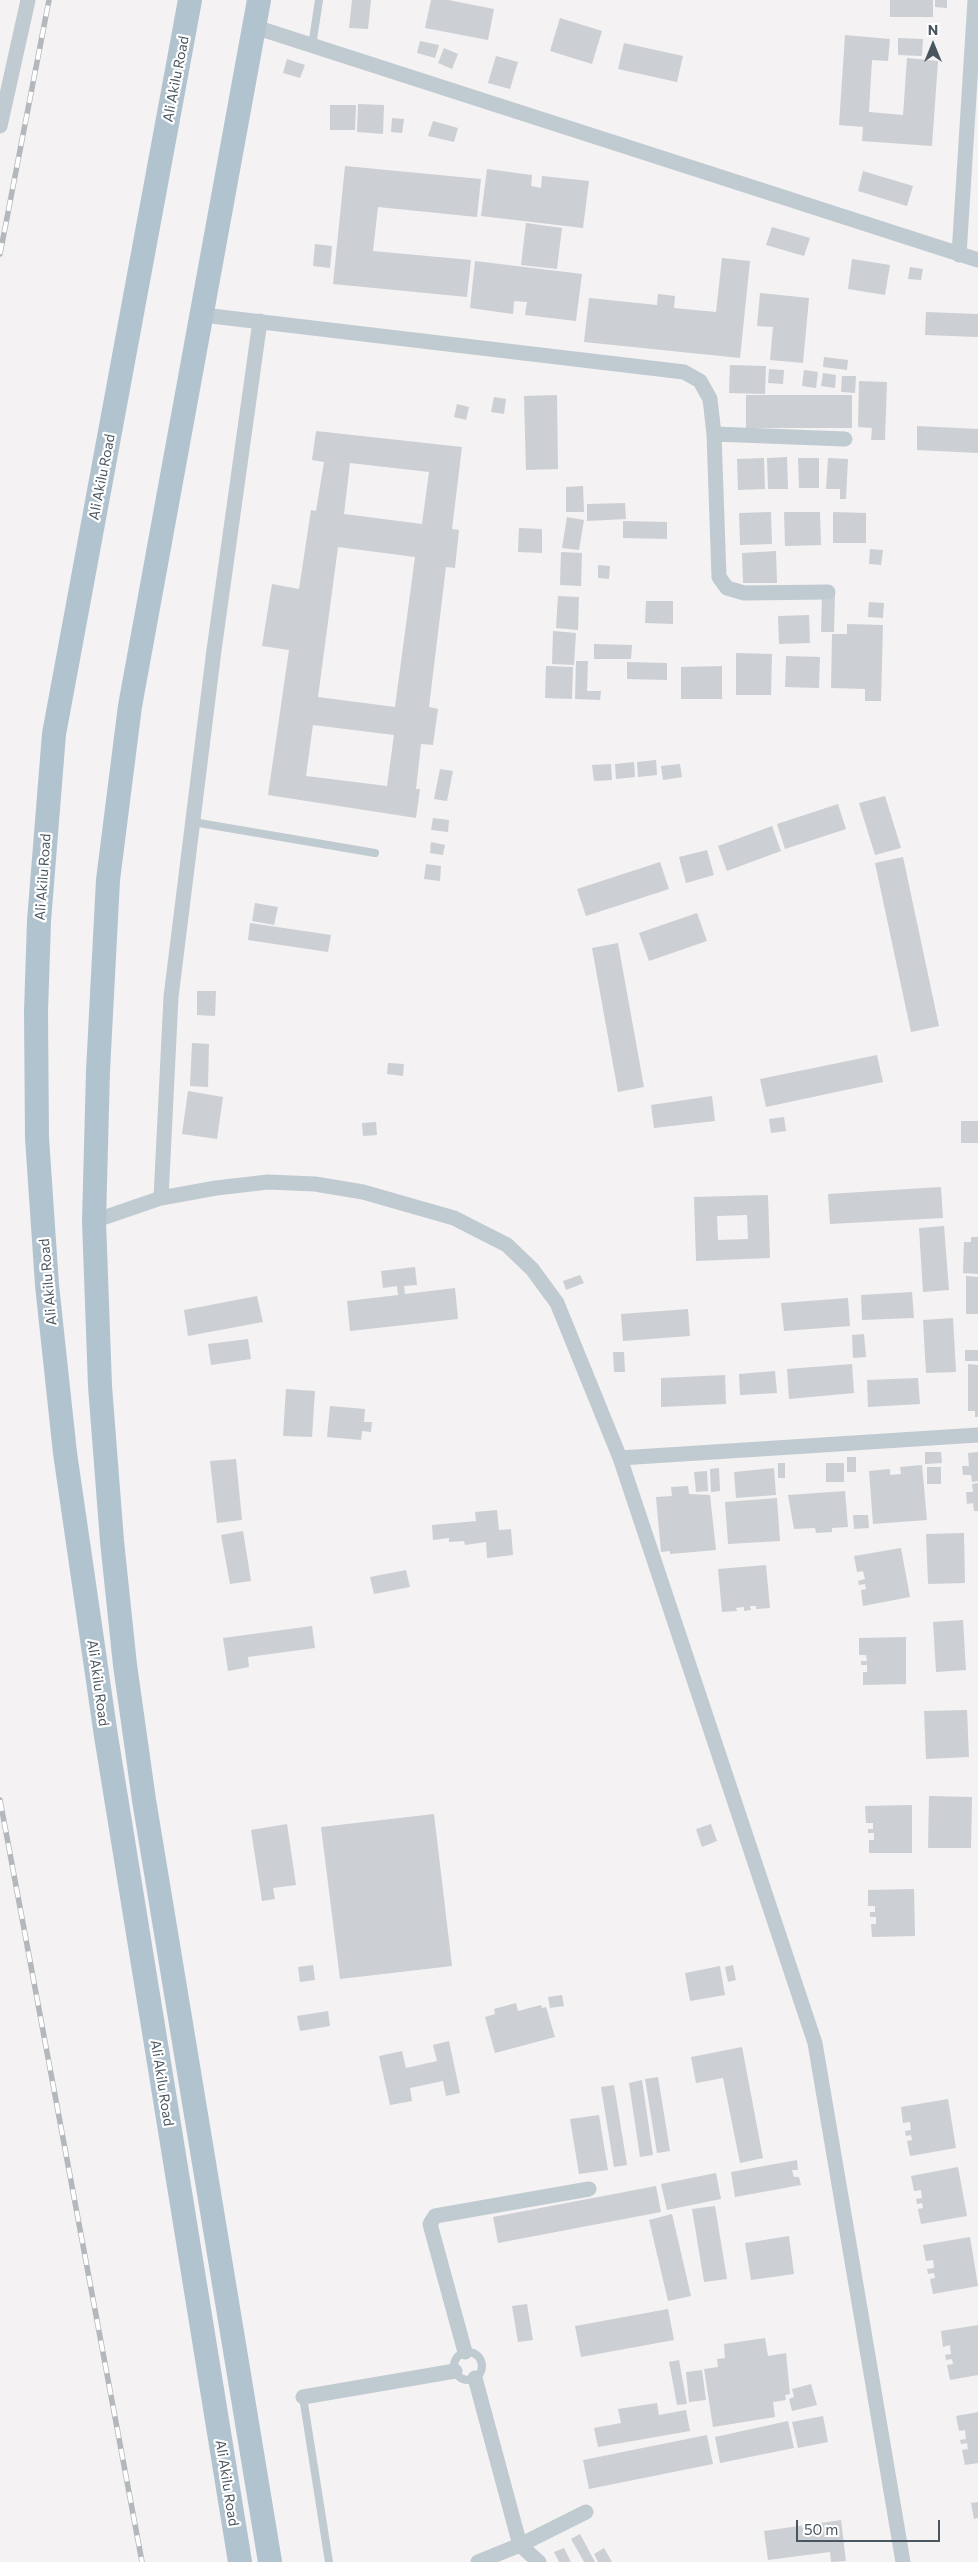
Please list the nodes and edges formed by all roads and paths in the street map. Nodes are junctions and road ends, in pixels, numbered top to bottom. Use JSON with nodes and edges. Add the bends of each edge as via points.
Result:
{"nodes":[{"id":1,"x":28,"y":0,"type":"edge"},
{"id":2,"x":190,"y":0,"type":"edge"},
{"id":3,"x":259,"y":0,"type":"edge"},
{"id":4,"x":319,"y":0,"type":"edge"},
{"id":5,"x":975,"y":0,"type":"edge"},
{"id":6,"x":255,"y":27,"type":"junction"},
{"id":7,"x":312,"y":46,"type":"junction"},
{"id":8,"x":973,"y":124,"type":"edge"},
{"id":9,"x":0,"y":126,"type":"edge"},
{"id":10,"x":959,"y":255,"type":"junction"},
{"id":11,"x":978,"y":260,"type":"edge"},
{"id":12,"x":203,"y":315,"type":"junction"},
{"id":13,"x":260,"y":321,"type":"junction"},
{"id":14,"x":714,"y":434,"type":"junction"},
{"id":15,"x":845,"y":439,"type":"dead end"},
{"id":16,"x":828,"y":592,"type":"dead end"},
{"id":17,"x":193,"y":822,"type":"junction"},
{"id":18,"x":375,"y":853,"type":"dead end"},
{"id":19,"x":161,"y":1198,"type":"junction"},
{"id":20,"x":94,"y":1221,"type":"junction"},
{"id":21,"x":978,"y":1435,"type":"edge"},
{"id":22,"x":620,"y":1458,"type":"junction"},
{"id":23,"x":589,"y":2189,"type":"dead end"},
{"id":24,"x":466,"y":2352,"type":"junction"},
{"id":25,"x":455,"y":2370,"type":"junction"},
{"id":26,"x":474,"y":2378,"type":"junction"},
{"id":27,"x":303,"y":2397,"type":"joint"},
{"id":28,"x":586,"y":2512,"type":"dead end"},
{"id":29,"x":520,"y":2545,"type":"junction"},
{"id":30,"x":240,"y":2562,"type":"edge"},
{"id":31,"x":270,"y":2562,"type":"edge"},
{"id":32,"x":328,"y":2562,"type":"edge"},
{"id":33,"x":478,"y":2562,"type":"edge"},
{"id":34,"x":539,"y":2562,"type":"edge"},
{"id":35,"x":904,"y":2562,"type":"edge"}],
"edges":[{"from":1,"to":9,"type":"street"},
{"from":2,"to":30,"type":"main road","name":"Ali Akilu Road","via":[[54,734],[36,1012],[37,1138],[47,1285],[67,1473],[106,1736]]},
{"from":3,"to":6,"type":"main road","name":"Ali Akilu Road"},
{"from":4,"to":7,"type":"lane"},
{"from":5,"to":8,"type":"street"},
{"from":6,"to":7,"type":"street"},
{"from":6,"to":12,"type":"main road","name":"Ali Akilu Road"},
{"from":7,"to":10,"type":"street"},
{"from":8,"to":10,"type":"street"},
{"from":10,"to":11,"type":"street"},
{"from":12,"to":13,"type":"street"},
{"from":12,"to":20,"type":"main road","name":"Ali Akilu Road","via":[[130,706],[110,870],[98,1071]]},
{"from":13,"to":14,"type":"street","via":[[684,372],[700,381],[710,399]]},
{"from":13,"to":17,"type":"street"},
{"from":14,"to":15,"type":"street"},
{"from":14,"to":16,"type":"street","via":[[719,578],[727,588],[744,593]]},
{"from":17,"to":18,"type":"lane"},
{"from":17,"to":19,"type":"street","via":[[171,998]]},
{"from":19,"to":20,"type":"street"},
{"from":19,"to":22,"type":"street","via":[[268,1182],[315,1184],[363,1192],[454,1218],[507,1245],[532,1269],[557,1303]]},
{"from":20,"to":31,"type":"main road","name":"Ali Akilu Road","via":[[100,1386],[125,1664],[144,1800]]},
{"from":21,"to":22,"type":"street"},
{"from":22,"to":35,"type":"street","via":[[815,2043]]},
{"from":23,"to":24,"type":"street","via":[[435,2216],[430,2224]]},
{"from":24,"to":25,"type":"lane","via":[[458,2356]]},
{"from":24,"to":26,"type":"lane","via":[[480,2358],[480,2373]]},
{"from":25,"to":26,"type":"lane","via":[[467,2380]]},
{"from":25,"to":27,"type":"street"},
{"from":26,"to":29,"type":"street"},
{"from":27,"to":32,"type":"lane"},
{"from":28,"to":29,"type":"street"},
{"from":29,"to":33,"type":"street"},
{"from":29,"to":34,"type":"street"}]}
